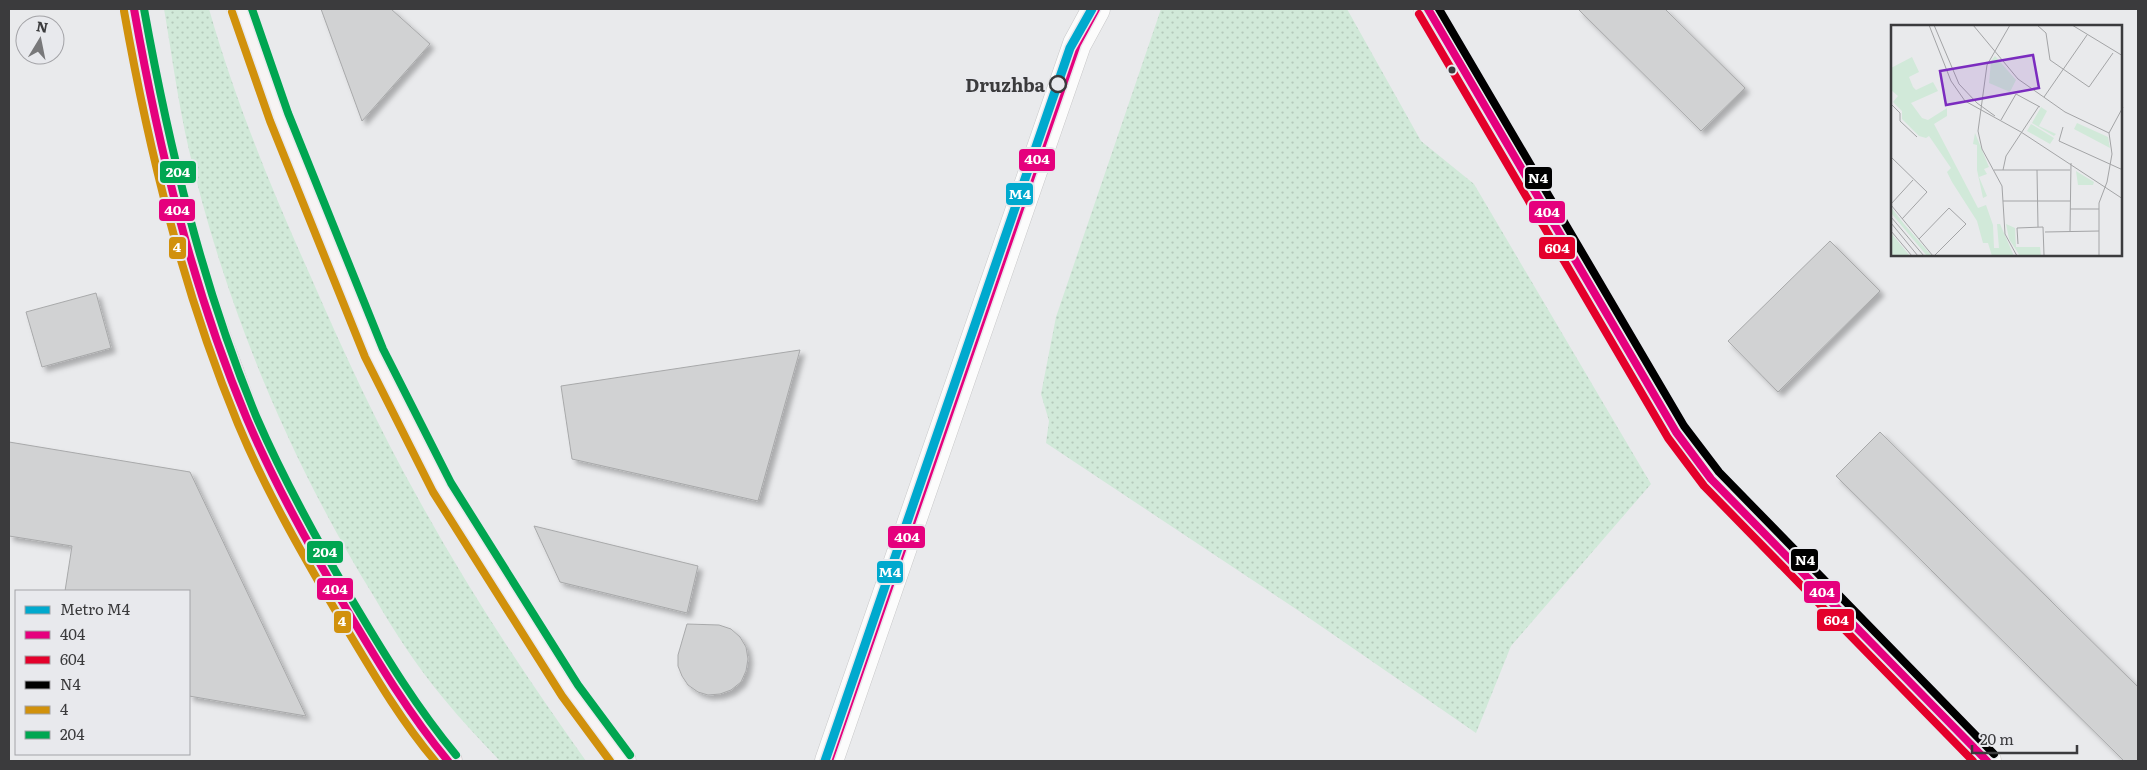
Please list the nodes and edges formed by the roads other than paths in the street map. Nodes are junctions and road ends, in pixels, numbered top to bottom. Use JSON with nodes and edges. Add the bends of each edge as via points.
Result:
{"nodes":[{"id":1,"x":134,"y":9,"type":"edge"},
{"id":2,"x":241,"y":9,"type":"edge"},
{"id":3,"x":1096,"y":9,"type":"edge"},
{"id":4,"x":1428,"y":9,"type":"edge"},
{"id":5,"x":448,"y":761,"type":"edge"},
{"id":6,"x":622,"y":761,"type":"edge"},
{"id":7,"x":829,"y":761,"type":"edge"},
{"id":8,"x":1987,"y":761,"type":"edge"}],
"edges":[{"from":1,"to":5,"type":"main road","via":[[162,152],[190,259],[253,433],[291,512],[375,658]]},
{"from":2,"to":6,"type":"main road","via":[[279,116],[374,353],[442,488],[570,691]]},
{"from":3,"to":7,"type":"street","via":[[1077,44]]},
{"from":4,"to":8,"type":"street","via":[[1619,337],[1699,464]]}]}
